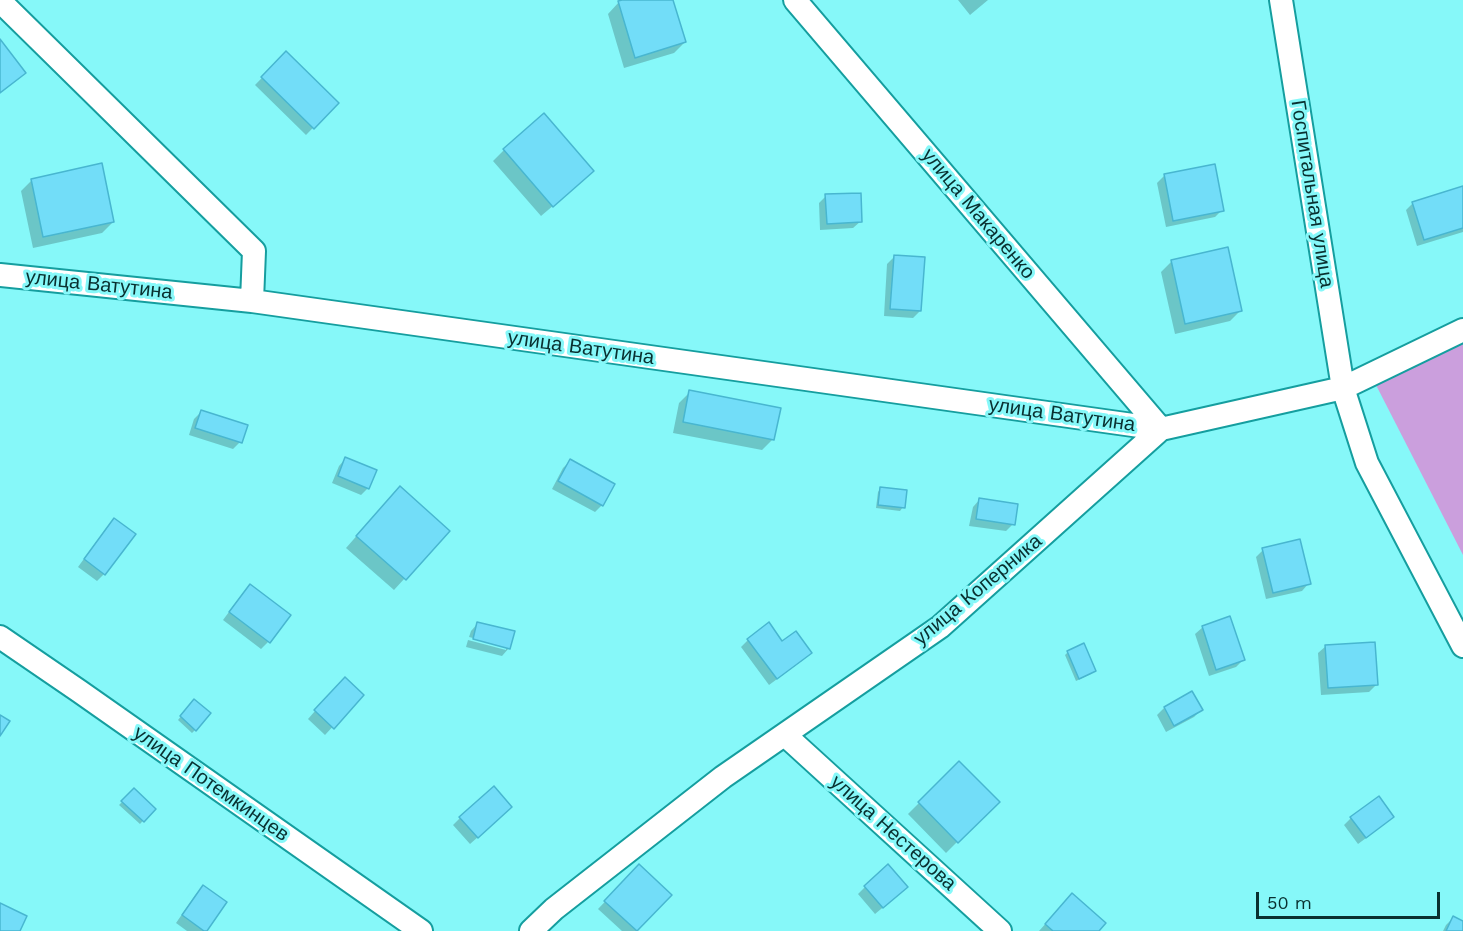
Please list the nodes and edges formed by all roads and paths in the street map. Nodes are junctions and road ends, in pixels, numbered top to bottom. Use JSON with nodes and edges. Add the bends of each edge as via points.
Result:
{"nodes":[{"id":1,"x":795,"y":0,"type":"edge"},
{"id":2,"x":1281,"y":0,"type":"edge"},
{"id":3,"x":0,"y":1,"type":"edge"},
{"id":4,"x":0,"y":275,"type":"edge"},
{"id":5,"x":252,"y":301,"type":"junction"},
{"id":6,"x":1463,"y":330,"type":"edge"},
{"id":7,"x":1343,"y":388,"type":"junction"},
{"id":8,"x":1161,"y":429,"type":"junction"},
{"id":9,"x":0,"y":638,"type":"edge"},
{"id":10,"x":1463,"y":646,"type":"edge"},
{"id":11,"x":785,"y":735,"type":"junction"},
{"id":12,"x":421,"y":931,"type":"edge"},
{"id":13,"x":531,"y":931,"type":"edge"},
{"id":14,"x":1000,"y":931,"type":"edge"}],
"edges":[{"from":1,"to":8,"type":"street","name":"улица Макаренко"},
{"from":2,"to":7,"type":"street","name":"Госпитальная улица"},
{"from":3,"to":5,"type":"street","via":[[254,251]]},
{"from":4,"to":5,"type":"street","name":"улица Ватутина"},
{"from":5,"to":8,"type":"street","name":"улица Ватутина"},
{"from":6,"to":7,"type":"street","name":"улица Коперника"},
{"from":7,"to":8,"type":"street","name":"улица Коперника"},
{"from":7,"to":10,"type":"street","name":"Госпитальная улица","via":[[1368,463]]},
{"from":8,"to":11,"type":"street","name":"улица Коперника","via":[[940,627]]},
{"from":9,"to":12,"type":"street","name":"улица Потемкинцев"},
{"from":11,"to":13,"type":"street","name":"улица Коперника","via":[[723,777]]},
{"from":11,"to":14,"type":"street","name":"улица Нестерова"}]}
